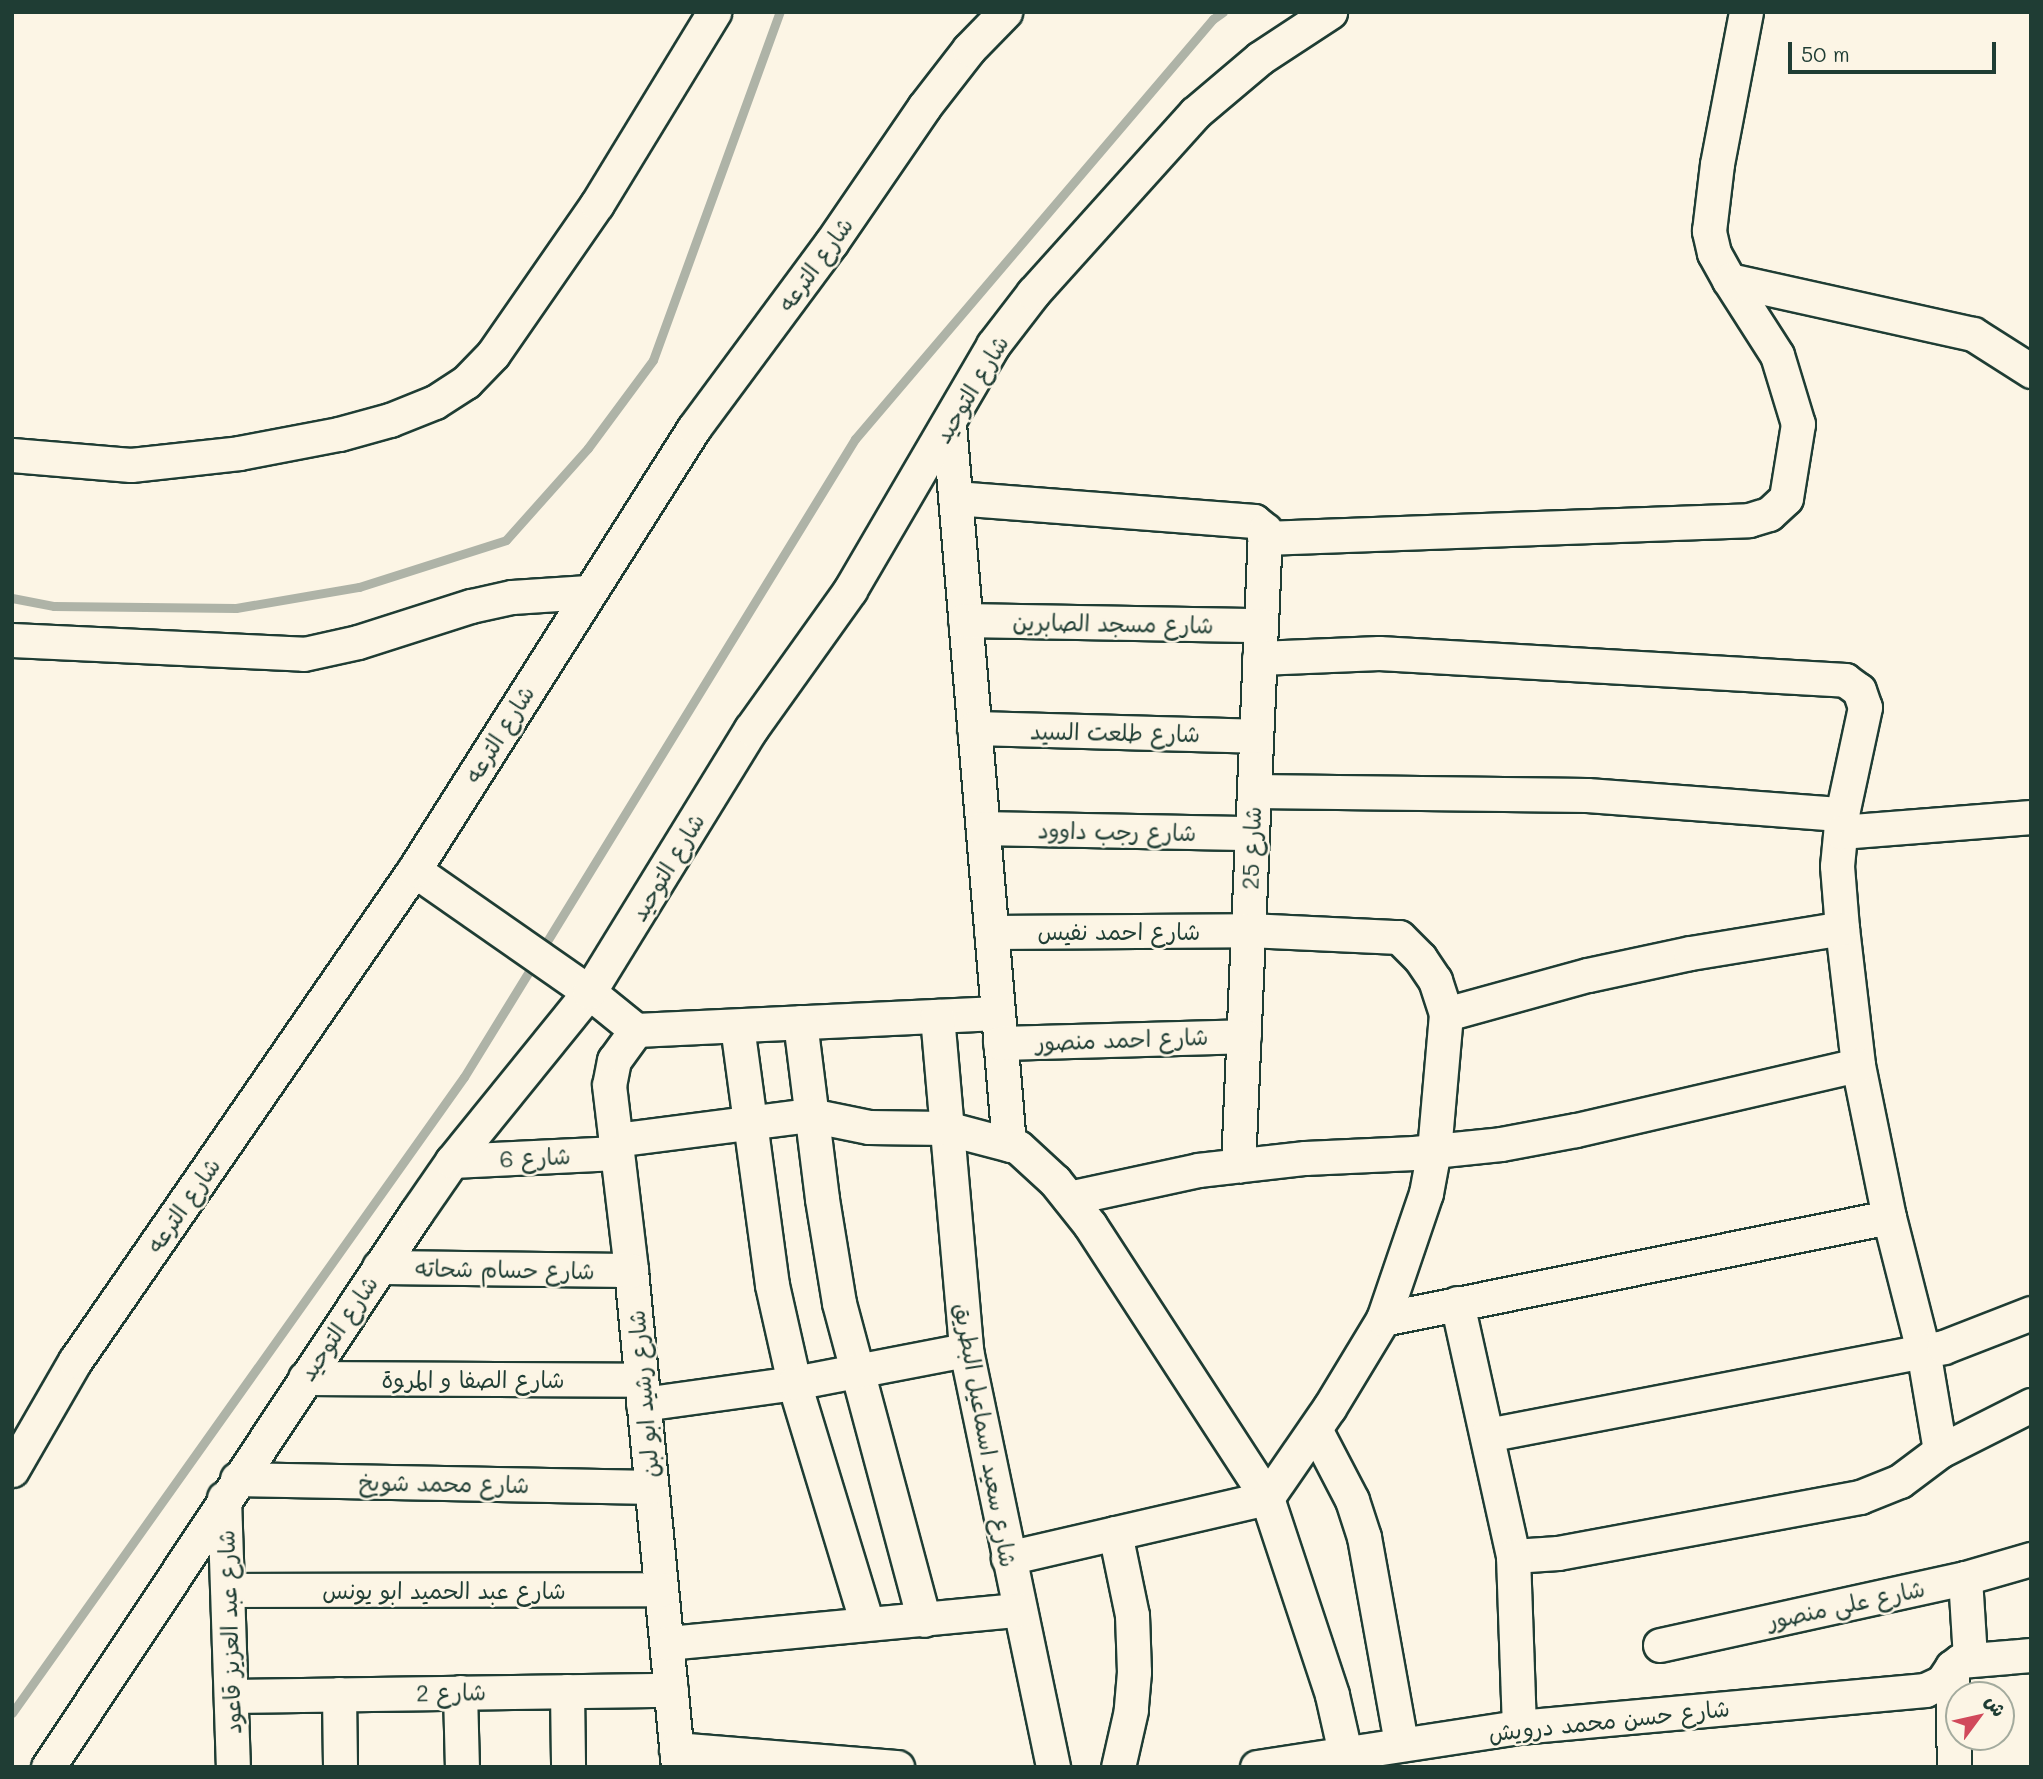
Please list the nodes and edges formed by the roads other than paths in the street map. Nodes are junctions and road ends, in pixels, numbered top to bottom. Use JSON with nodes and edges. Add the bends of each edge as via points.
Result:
{"nodes":[{"id":1,"x":714,"y":12,"type":"edge"},
{"id":2,"x":1005,"y":12,"type":"edge"},
{"id":3,"x":1330,"y":12,"type":"edge"},
{"id":4,"x":1746,"y":12,"type":"edge"},
{"id":5,"x":1729,"y":280,"type":"junction"},
{"id":6,"x":2031,"y":371,"type":"edge"},
{"id":7,"x":948,"y":424,"type":"junction"},
{"id":8,"x":12,"y":455,"type":"edge"},
{"id":9,"x":955,"y":499,"type":"junction"},
{"id":10,"x":1264,"y":534,"type":"junction"},
{"id":11,"x":588,"y":592,"type":"junction"},
{"id":12,"x":965,"y":620,"type":"junction"},
{"id":13,"x":1261,"y":625,"type":"junction"},
{"id":14,"x":12,"y":640,"type":"edge"},
{"id":15,"x":1259,"y":658,"type":"junction"},
{"id":16,"x":974,"y":728,"type":"junction"},
{"id":17,"x":1256,"y":736,"type":"junction"},
{"id":18,"x":1254,"y":791,"type":"junction"},
{"id":19,"x":2031,"y":817,"type":"edge"},
{"id":20,"x":1841,"y":823,"type":"junction"},
{"id":21,"x":983,"y":828,"type":"junction"},
{"id":22,"x":1252,"y":833,"type":"junction"},
{"id":23,"x":414,"y":870,"type":"junction"},
{"id":24,"x":1842,"y":929,"type":"junction"},
{"id":25,"x":1248,"y":930,"type":"junction"},
{"id":26,"x":991,"y":932,"type":"junction"},
{"id":27,"x":589,"y":992,"type":"junction"},
{"id":28,"x":1446,"y":1014,"type":"junction"},
{"id":29,"x":937,"y":1016,"type":"junction"},
{"id":30,"x":800,"y":1022,"type":"junction"},
{"id":31,"x":737,"y":1026,"type":"junction"},
{"id":32,"x":999,"y":1028,"type":"junction"},
{"id":33,"x":636,"y":1030,"type":"junction"},
{"id":34,"x":1244,"y":1036,"type":"junction"},
{"id":35,"x":1858,"y":1065,"type":"junction"},
{"id":36,"x":810,"y":1115,"type":"junction"},
{"id":37,"x":748,"y":1122,"type":"junction"},
{"id":38,"x":946,"y":1128,"type":"junction"},
{"id":39,"x":1009,"y":1144,"type":"junction"},
{"id":40,"x":616,"y":1147,"type":"junction"},
{"id":41,"x":1434,"y":1150,"type":"junction"},
{"id":42,"x":452,"y":1161,"type":"junction"},
{"id":43,"x":1238,"y":1165,"type":"junction"},
{"id":44,"x":1069,"y":1198,"type":"junction"},
{"id":45,"x":1889,"y":1217,"type":"junction"},
{"id":46,"x":379,"y":1267,"type":"junction"},
{"id":47,"x":631,"y":1270,"type":"junction"},
{"id":48,"x":1457,"y":1303,"type":"junction"},
{"id":49,"x":2031,"y":1313,"type":"edge"},
{"id":50,"x":1383,"y":1320,"type":"junction"},
{"id":51,"x":966,"y":1350,"type":"junction"},
{"id":52,"x":1923,"y":1350,"type":"junction"},
{"id":53,"x":856,"y":1369,"type":"junction"},
{"id":54,"x":305,"y":1378,"type":"junction"},
{"id":55,"x":794,"y":1382,"type":"junction"},
{"id":56,"x":642,"y":1392,"type":"junction"},
{"id":57,"x":2031,"y":1405,"type":"edge"},
{"id":58,"x":1315,"y":1429,"type":"junction"},
{"id":59,"x":1487,"y":1435,"type":"junction"},
{"id":60,"x":1940,"y":1451,"type":"junction"},
{"id":61,"x":12,"y":1471,"type":"edge"},
{"id":62,"x":652,"y":1487,"type":"junction"},
{"id":63,"x":230,"y":1489,"type":"junction"},
{"id":64,"x":1267,"y":1498,"type":"junction"},
{"id":65,"x":1115,"y":1534,"type":"junction"},
{"id":66,"x":1513,"y":1556,"type":"junction"},
{"id":67,"x":1008,"y":1558,"type":"junction"},
{"id":68,"x":2031,"y":1559,"type":"edge"},
{"id":69,"x":1965,"y":1578,"type":"junction"},
{"id":70,"x":661,"y":1589,"type":"junction"},
{"id":71,"x":228,"y":1590,"type":"junction"},
{"id":72,"x":1019,"y":1609,"type":"junction"},
{"id":73,"x":923,"y":1620,"type":"junction"},
{"id":74,"x":867,"y":1623,"type":"junction"},
{"id":75,"x":667,"y":1643,"type":"junction"},
{"id":76,"x":1660,"y":1645,"type":"dead end"},
{"id":77,"x":2031,"y":1655,"type":"edge"},
{"id":78,"x":1961,"y":1662,"type":"junction"},
{"id":79,"x":671,"y":1690,"type":"junction"},
{"id":80,"x":566,"y":1691,"type":"junction"},
{"id":81,"x":460,"y":1692,"type":"junction"},
{"id":82,"x":339,"y":1694,"type":"junction"},
{"id":83,"x":231,"y":1696,"type":"junction"},
{"id":84,"x":1519,"y":1727,"type":"junction"},
{"id":85,"x":1401,"y":1743,"type":"junction"},
{"id":86,"x":1359,"y":1756,"type":"edge"},
{"id":87,"x":677,"y":1758,"type":"edge"},
{"id":88,"x":48,"y":1767,"type":"edge"},
{"id":89,"x":233,"y":1767,"type":"edge"},
{"id":90,"x":340,"y":1767,"type":"edge"},
{"id":91,"x":461,"y":1767,"type":"edge"},
{"id":92,"x":568,"y":1767,"type":"edge"},
{"id":93,"x":897,"y":1767,"type":"edge"},
{"id":94,"x":1053,"y":1767,"type":"edge"},
{"id":95,"x":1118,"y":1767,"type":"edge"},
{"id":96,"x":1257,"y":1767,"type":"edge"},
{"id":97,"x":1954,"y":1767,"type":"edge"}],
"edges":[{"from":1,"to":8,"type":"street","via":[[597,204],[493,354],[466,382],[435,402],[339,434],[239,453],[131,465]]},
{"from":2,"to":11,"type":"street","name":"شارع الترعه","via":[[924,107],[819,261],[694,428]]},
{"from":3,"to":7,"type":"street","name":"شارع التوحيد","via":[[1260,58],[1195,113],[1034,293],[993,345]]},
{"from":4,"to":5,"type":"street","via":[[1709,231],[1714,253]]},
{"from":5,"to":6,"type":"street","via":[[1973,334]]},
{"from":5,"to":10,"type":"street","via":[[1777,355],[1798,424],[1786,498],[1769,514],[1749,520]]},
{"from":7,"to":9,"type":"street"},
{"from":7,"to":27,"type":"street","name":"شارع التوحيد","via":[[850,590],[751,729]]},
{"from":9,"to":10,"type":"street","via":[[1254,521]]},
{"from":9,"to":12,"type":"street"},
{"from":10,"to":13,"type":"street","name":"شارع 25"},
{"from":11,"to":14,"type":"street","via":[[512,597],[304,654]]},
{"from":11,"to":23,"type":"street","name":"شارع الترعه"},
{"from":12,"to":13,"type":"street","name":"شارع مسجد الصابرين"},
{"from":12,"to":16,"type":"street"},
{"from":13,"to":15,"type":"street","name":"شارع 25"},
{"from":15,"to":17,"type":"street","name":"شارع 25"},
{"from":15,"to":20,"type":"street","via":[[1379,653],[1845,680],[1859,690],[1865,706]]},
{"from":16,"to":17,"type":"street","name":"شارع طلعت السيد"},
{"from":16,"to":21,"type":"street"},
{"from":17,"to":18,"type":"street","name":"شارع 25"},
{"from":18,"to":20,"type":"street","via":[[1587,795]]},
{"from":18,"to":22,"type":"street","name":"شارع 25"},
{"from":19,"to":20,"type":"street"},
{"from":20,"to":24,"type":"street","via":[[1837,866]]},
{"from":21,"to":22,"type":"street","name":"شارع رجب داوود"},
{"from":21,"to":26,"type":"street"},
{"from":22,"to":25,"type":"street","name":"شارع 25"},
{"from":23,"to":27,"type":"street"},
{"from":23,"to":61,"type":"street","name":"شارع الترعه","via":[[75,1361]]},
{"from":24,"to":28,"type":"street","via":[[1652,961]]},
{"from":24,"to":35,"type":"street"},
{"from":25,"to":26,"type":"street","name":"شارع احمد نفيس"},
{"from":25,"to":28,"type":"street","name":"شارع احمد نفيس","via":[[1399,937],[1435,980]]},
{"from":25,"to":34,"type":"street","name":"شارع 25"},
{"from":26,"to":32,"type":"street"},
{"from":27,"to":33,"type":"street"},
{"from":27,"to":42,"type":"street","name":"شارع التوحيد"},
{"from":28,"to":41,"type":"street"},
{"from":29,"to":30,"type":"street","name":"شارع احمد منصور"},
{"from":29,"to":32,"type":"street","name":"شارع احمد منصور"},
{"from":29,"to":38,"type":"street","name":"شارع سعيد اسماعيل البطريق"},
{"from":30,"to":31,"type":"street","name":"شارع احمد منصور"},
{"from":30,"to":36,"type":"street"},
{"from":31,"to":33,"type":"street","name":"شارع احمد منصور"},
{"from":31,"to":37,"type":"street"},
{"from":32,"to":34,"type":"street","name":"شارع احمد منصور"},
{"from":32,"to":39,"type":"street"},
{"from":33,"to":40,"type":"street","name":"شارع رشيد ابو لبن","via":[[610,1071]]},
{"from":34,"to":43,"type":"street","name":"شارع 25"},
{"from":35,"to":41,"type":"street","via":[[1576,1130]]},
{"from":35,"to":45,"type":"street"},
{"from":36,"to":37,"type":"street","name":"شارع 6"},
{"from":36,"to":38,"type":"street","name":"شارع 6","via":[[869,1127]]},
{"from":36,"to":53,"type":"street","via":[[829,1252]]},
{"from":37,"to":40,"type":"street","name":"شارع 6"},
{"from":37,"to":55,"type":"street","via":[[772,1285]]},
{"from":38,"to":39,"type":"street","name":"شارع 6"},
{"from":38,"to":51,"type":"street","name":"شارع سعيد اسماعيل البطريق"},
{"from":39,"to":44,"type":"street","via":[[1018,1147]]},
{"from":40,"to":42,"type":"street","name":"شارع 6"},
{"from":40,"to":47,"type":"street","name":"شارع رشيد ابو لبن"},
{"from":41,"to":43,"type":"street"},
{"from":41,"to":50,"type":"street","via":[[1426,1193]]},
{"from":42,"to":46,"type":"street","name":"شارع التوحيد"},
{"from":43,"to":44,"type":"street"},
{"from":44,"to":64,"type":"street"},
{"from":45,"to":48,"type":"street"},
{"from":45,"to":52,"type":"street"},
{"from":46,"to":47,"type":"street","name":"شارع حسام شحاته"},
{"from":46,"to":54,"type":"street","name":"شارع التوحيد"},
{"from":47,"to":56,"type":"street","name":"شارع رشيد ابو لبن"},
{"from":48,"to":50,"type":"street"},
{"from":48,"to":59,"type":"street"},
{"from":49,"to":52,"type":"street","via":[[1944,1347]]},
{"from":50,"to":58,"type":"street"},
{"from":51,"to":53,"type":"street","name":"شارع الصفا و المروة"},
{"from":51,"to":67,"type":"street","name":"شارع سعيد اسماعيل البطريق"},
{"from":52,"to":59,"type":"street"},
{"from":52,"to":60,"type":"street"},
{"from":53,"to":55,"type":"street","name":"شارع الصفا و المروة"},
{"from":53,"to":73,"type":"street"},
{"from":54,"to":56,"type":"street","name":"شارع الصفا و المروة"},
{"from":54,"to":63,"type":"street","name":"شارع التوحيد"},
{"from":55,"to":56,"type":"street","name":"شارع الصفا و المروة"},
{"from":55,"to":74,"type":"street"},
{"from":56,"to":62,"type":"street","name":"شارع رشيد ابو لبن"},
{"from":57,"to":60,"type":"street"},
{"from":58,"to":64,"type":"street"},
{"from":58,"to":85,"type":"street","via":[[1352,1500],[1364,1537]]},
{"from":59,"to":66,"type":"street"},
{"from":60,"to":66,"type":"street","via":[[1900,1481],[1860,1497],[1558,1553]]},
{"from":62,"to":63,"type":"street","name":"شارع محمد شويخ"},
{"from":62,"to":70,"type":"street","name":"شارع رشيد ابو لبن"},
{"from":63,"to":71,"type":"street","name":"شارع عبد العزيز قاعود"},
{"from":63,"to":88,"type":"street","name":"شارع التوحيد"},
{"from":64,"to":65,"type":"street"},
{"from":64,"to":86,"type":"street","via":[[1332,1695]]},
{"from":65,"to":67,"type":"street"},
{"from":65,"to":95,"type":"street","via":[[1132,1615],[1134,1672]]},
{"from":66,"to":84,"type":"street"},
{"from":67,"to":72,"type":"street","name":"شارع سعيد اسماعيل البطريق"},
{"from":68,"to":69,"type":"street","name":"شارع على منصور"},
{"from":69,"to":76,"type":"street","name":"شارع على منصور"},
{"from":69,"to":78,"type":"street"},
{"from":70,"to":71,"type":"street","name":"شارع عبد الحميد ابو يونس"},
{"from":70,"to":75,"type":"street","name":"شارع رشيد ابو لبن"},
{"from":71,"to":83,"type":"street","name":"شارع عبد العزيز قاعود"},
{"from":72,"to":73,"type":"street"},
{"from":72,"to":94,"type":"street","name":"شارع سعيد اسماعيل البطريق"},
{"from":73,"to":74,"type":"street"},
{"from":74,"to":75,"type":"street"},
{"from":75,"to":79,"type":"street","name":"شارع رشيد ابو لبن"},
{"from":77,"to":78,"type":"street"},
{"from":78,"to":84,"type":"street","name":"شارع حسن محمد درويش","via":[[1942,1682],[1925,1690]]},
{"from":78,"to":97,"type":"street"},
{"from":79,"to":80,"type":"street","name":"شارع 2"},
{"from":79,"to":87,"type":"street","name":"شارع رشيد ابو لبن"},
{"from":80,"to":81,"type":"street","name":"شارع 2"},
{"from":80,"to":92,"type":"street"},
{"from":81,"to":82,"type":"street","name":"شارع 2"},
{"from":81,"to":91,"type":"street"},
{"from":82,"to":83,"type":"street","name":"شارع 2"},
{"from":82,"to":90,"type":"street"},
{"from":83,"to":89,"type":"street","name":"شارع عبد العزيز قاعود"},
{"from":84,"to":85,"type":"street","name":"شارع حسن محمد درويش"},
{"from":85,"to":86,"type":"street","name":"شارع حسن محمد درويش"},
{"from":86,"to":96,"type":"street","name":"شارع حسن محمد درويش"},
{"from":87,"to":93,"type":"street"}]}
